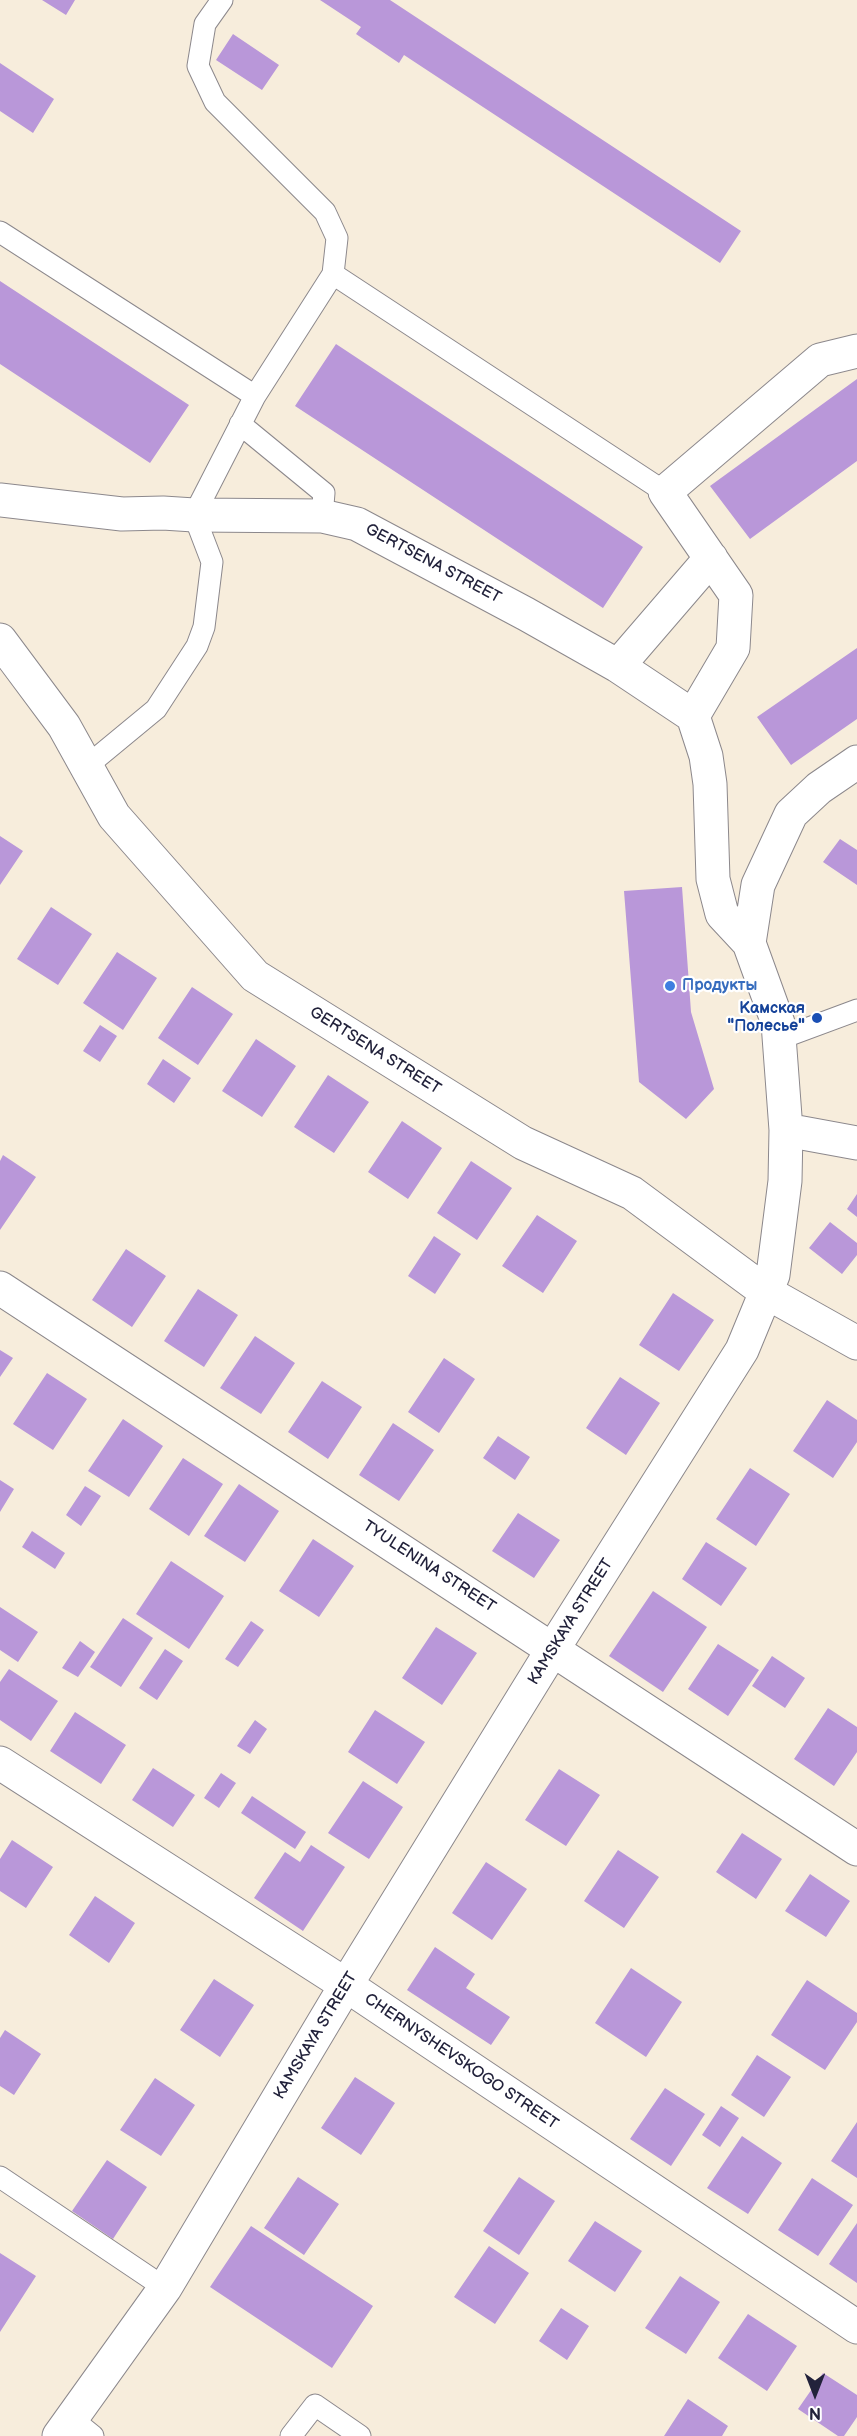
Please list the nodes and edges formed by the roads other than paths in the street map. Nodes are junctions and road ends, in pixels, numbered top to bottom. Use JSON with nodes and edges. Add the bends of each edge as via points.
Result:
{"nodes":[{"id":1,"x":219,"y":1,"type":"edge"},
{"id":2,"x":0,"y":232,"type":"edge"},
{"id":3,"x":333,"y":274,"type":"junction"},
{"id":4,"x":857,"y":351,"type":"edge"},
{"id":5,"x":255,"y":396,"type":"junction"},
{"id":6,"x":240,"y":424,"type":"junction"},
{"id":7,"x":665,"y":492,"type":"junction"},
{"id":8,"x":0,"y":501,"type":"edge"},
{"id":9,"x":194,"y":515,"type":"junction"},
{"id":10,"x":322,"y":516,"type":"junction"},
{"id":11,"x":711,"y":558,"type":"junction"},
{"id":12,"x":0,"y":640,"type":"edge"},
{"id":13,"x":618,"y":666,"type":"junction"},
{"id":14,"x":693,"y":716,"type":"junction"},
{"id":15,"x":857,"y":762,"type":"edge"},
{"id":16,"x":87,"y":766,"type":"junction"},
{"id":17,"x":749,"y":943,"type":"junction"},
{"id":18,"x":857,"y":1010,"type":"edge"},
{"id":19,"x":779,"y":1039,"type":"junction"},
{"id":20,"x":786,"y":1130,"type":"junction"},
{"id":21,"x":857,"y":1143,"type":"edge"},
{"id":22,"x":0,"y":1288,"type":"edge"},
{"id":23,"x":766,"y":1292,"type":"junction"},
{"id":24,"x":857,"y":1343,"type":"edge"},
{"id":25,"x":553,"y":1649,"type":"junction"},
{"id":26,"x":0,"y":1763,"type":"edge"},
{"id":27,"x":857,"y":1849,"type":"edge"},
{"id":28,"x":346,"y":1985,"type":"junction"},
{"id":29,"x":0,"y":2177,"type":"edge"},
{"id":30,"x":165,"y":2288,"type":"junction"},
{"id":31,"x":857,"y":2328,"type":"edge"},
{"id":32,"x":75,"y":2430,"type":"edge"},
{"id":33,"x":291,"y":2436,"type":"edge"},
{"id":34,"x":360,"y":2436,"type":"edge"}],
"edges":[{"from":1,"to":3,"type":"lane","via":[[205,24],[198,66],[215,102],[325,213],[337,238]]},
{"from":2,"to":5,"type":"lane"},
{"from":3,"to":5,"type":"lane"},
{"from":3,"to":7,"type":"lane"},
{"from":4,"to":7,"type":"street","via":[[820,360]]},
{"from":5,"to":6,"type":"lane"},
{"from":6,"to":9,"type":"lane"},
{"from":6,"to":10,"type":"lane","via":[[324,493]]},
{"from":7,"to":11,"type":"street"},
{"from":8,"to":9,"type":"street","name":"GERTSENA STREET","via":[[122,514]]},
{"from":9,"to":10,"type":"street","name":"GERTSENA STREET"},
{"from":9,"to":16,"type":"lane","via":[[212,562],[204,627],[197,646],[156,709]]},
{"from":10,"to":13,"type":"street","name":"GERTSENA STREET","via":[[357,524]]},
{"from":11,"to":13,"type":"street"},
{"from":11,"to":14,"type":"street","via":[[736,595],[733,648]]},
{"from":12,"to":16,"type":"street","name":"GERTSENA STREET","via":[[64,726]]},
{"from":13,"to":14,"type":"street","name":"GERTSENA STREET"},
{"from":14,"to":17,"type":"street","via":[[710,784],[713,879],[722,914]]},
{"from":15,"to":17,"type":"street","name":"KAMSKAYA STREET","via":[[819,788],[791,814],[758,885]]},
{"from":16,"to":23,"type":"street","name":"GERTSENA STREET","via":[[114,816],[255,976],[523,1143],[632,1193]]},
{"from":17,"to":19,"type":"street","name":"KAMSKAYA STREET"},
{"from":18,"to":19,"type":"lane"},
{"from":19,"to":20,"type":"street","name":"KAMSKAYA STREET"},
{"from":20,"to":21,"type":"street"},
{"from":20,"to":23,"type":"street","name":"KAMSKAYA STREET","via":[[785,1181],[775,1263]]},
{"from":22,"to":25,"type":"street","name":"TYULENINA STREET"},
{"from":23,"to":24,"type":"street","name":"GERTSENA STREET"},
{"from":23,"to":25,"type":"street","name":"KAMSKAYA STREET","via":[[742,1350]]},
{"from":25,"to":27,"type":"street","name":"TYULENINA STREET"},
{"from":25,"to":28,"type":"street","name":"KAMSKAYA STREET"},
{"from":26,"to":28,"type":"street","name":"CHERNYSHEVSKOGO STREET"},
{"from":28,"to":30,"type":"street","name":"KAMSKAYA STREET"},
{"from":28,"to":31,"type":"street","name":"CHERNYSHEVSKOGO STREET"},
{"from":29,"to":30,"type":"lane"},
{"from":30,"to":32,"type":"street","name":"KAMSKAYA STREET"},
{"from":33,"to":34,"type":"lane","via":[[315,2405]]}]}
